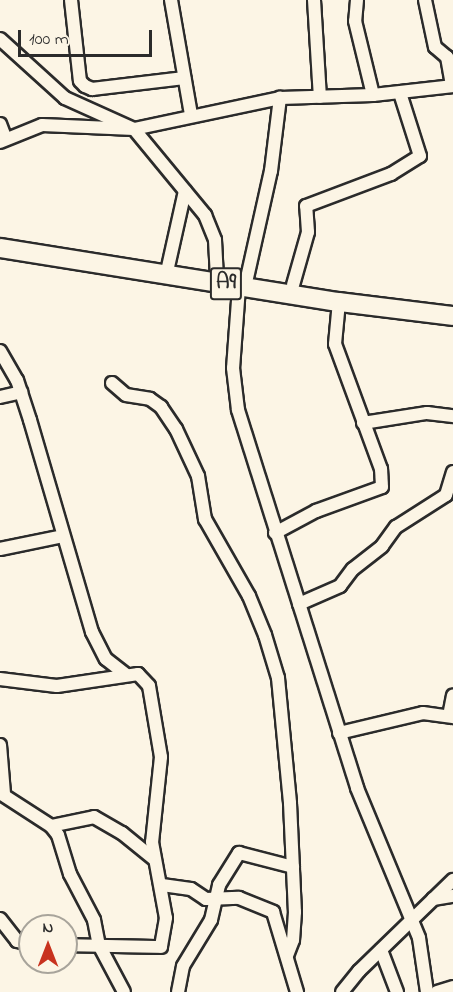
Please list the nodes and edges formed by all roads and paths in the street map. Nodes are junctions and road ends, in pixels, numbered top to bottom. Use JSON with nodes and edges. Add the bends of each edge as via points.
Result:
{"nodes":[{"id":1,"x":71,"y":0,"type":"edge"},
{"id":2,"x":171,"y":0,"type":"edge"},
{"id":3,"x":314,"y":0,"type":"edge"},
{"id":4,"x":357,"y":0,"type":"edge"},
{"id":5,"x":424,"y":0,"type":"edge"},
{"id":6,"x":0,"y":39,"type":"edge"},
{"id":7,"x":184,"y":78,"type":"junction"},
{"id":8,"x":453,"y":86,"type":"edge"},
{"id":9,"x":400,"y":93,"type":"junction"},
{"id":10,"x":373,"y":95,"type":"junction"},
{"id":11,"x":320,"y":97,"type":"junction"},
{"id":12,"x":280,"y":98,"type":"junction"},
{"id":13,"x":191,"y":115,"type":"junction"},
{"id":14,"x":0,"y":124,"type":"edge"},
{"id":15,"x":134,"y":129,"type":"junction"},
{"id":16,"x":2,"y":139,"type":"edge"},
{"id":17,"x":185,"y":191,"type":"junction"},
{"id":18,"x":0,"y":238,"type":"edge"},
{"id":19,"x":0,"y":248,"type":"edge"},
{"id":20,"x":25,"y":248,"type":"junction"},
{"id":21,"x":168,"y":267,"type":"junction"},
{"id":22,"x":216,"y":273,"type":"junction"},
{"id":23,"x":243,"y":282,"type":"junction"},
{"id":24,"x":293,"y":285,"type":"junction"},
{"id":25,"x":339,"y":302,"type":"junction"},
{"id":26,"x":453,"y":306,"type":"edge"},
{"id":27,"x":453,"y":316,"type":"edge"},
{"id":28,"x":0,"y":351,"type":"edge"},
{"id":29,"x":112,"y":383,"type":"dead end"},
{"id":30,"x":21,"y":392,"type":"junction"},
{"id":31,"x":0,"y":397,"type":"edge"},
{"id":32,"x":453,"y":416,"type":"edge"},
{"id":33,"x":363,"y":423,"type":"junction"},
{"id":34,"x":453,"y":475,"type":"edge"},
{"id":35,"x":276,"y":533,"type":"junction"},
{"id":36,"x":63,"y":536,"type":"junction"},
{"id":37,"x":0,"y":549,"type":"edge"},
{"id":38,"x":299,"y":604,"type":"junction"},
{"id":39,"x":125,"y":674,"type":"junction"},
{"id":40,"x":0,"y":679,"type":"edge"},
{"id":41,"x":453,"y":695,"type":"edge"},
{"id":42,"x":451,"y":716,"type":"edge"},
{"id":43,"x":339,"y":734,"type":"junction"},
{"id":44,"x":0,"y":745,"type":"edge"},
{"id":45,"x":2,"y":793,"type":"edge"},
{"id":46,"x":51,"y":826,"type":"junction"},
{"id":47,"x":154,"y":860,"type":"junction"},
{"id":48,"x":293,"y":867,"type":"junction"},
{"id":49,"x":453,"y":880,"type":"edge"},
{"id":50,"x":162,"y":885,"type":"junction"},
{"id":51,"x":453,"y":896,"type":"edge"},
{"id":52,"x":432,"y":899,"type":"junction"},
{"id":53,"x":215,"y":900,"type":"junction"},
{"id":54,"x":412,"y":918,"type":"junction"},
{"id":55,"x":0,"y":919,"type":"edge"},
{"id":56,"x":18,"y":941,"type":"edge"},
{"id":57,"x":78,"y":945,"type":"edge"},
{"id":58,"x":99,"y":945,"type":"junction"},
{"id":59,"x":381,"y":950,"type":"junction"},
{"id":60,"x":287,"y":956,"type":"junction"},
{"id":61,"x":453,"y":987,"type":"edge"},
{"id":62,"x":124,"y":992,"type":"edge"},
{"id":63,"x":178,"y":992,"type":"edge"},
{"id":64,"x":297,"y":992,"type":"edge"},
{"id":65,"x":342,"y":992,"type":"edge"},
{"id":66,"x":398,"y":992,"type":"edge"},
{"id":67,"x":427,"y":992,"type":"edge"},
{"id":68,"x":437,"y":992,"type":"edge"}],
"edges":[{"from":1,"to":7,"type":"street","via":[[80,81],[85,86],[92,89]]},
{"from":2,"to":7,"type":"street"},
{"from":3,"to":11,"type":"street"},
{"from":4,"to":10,"type":"street","via":[[355,21]]},
{"from":5,"to":8,"type":"street","via":[[435,47],[447,57]]},
{"from":6,"to":15,"type":"street","via":[[65,98]]},
{"from":7,"to":13,"type":"street"},
{"from":8,"to":9,"type":"street"},
{"from":9,"to":10,"type":"street"},
{"from":9,"to":24,"type":"street","via":[[420,156],[391,174],[306,206],[308,232]]},
{"from":10,"to":11,"type":"street"},
{"from":11,"to":12,"type":"street"},
{"from":12,"to":13,"type":"street"},
{"from":12,"to":23,"type":"street","via":[[271,171]]},
{"from":13,"to":15,"type":"street"},
{"from":14,"to":16,"type":"street"},
{"from":15,"to":16,"type":"street","via":[[42,125]]},
{"from":15,"to":17,"type":"street"},
{"from":17,"to":21,"type":"street"},
{"from":17,"to":22,"type":"street","via":[[205,215],[212,232]]},
{"from":18,"to":20,"type":"highway","number":"A9"},
{"from":19,"to":20,"type":"highway","number":"A9"},
{"from":20,"to":21,"type":"highway","number":"A9"},
{"from":20,"to":23,"type":"highway","number":"A9"},
{"from":21,"to":22,"type":"highway","number":"A9"},
{"from":22,"to":23,"type":"highway","number":"A9"},
{"from":23,"to":24,"type":"highway","number":"A9"},
{"from":23,"to":25,"type":"highway","number":"A9"},
{"from":23,"to":35,"type":"street","via":[[233,368],[236,401]]},
{"from":24,"to":26,"type":"highway","number":"A9"},
{"from":25,"to":27,"type":"highway","number":"A9"},
{"from":25,"to":33,"type":"street","via":[[335,344]]},
{"from":28,"to":30,"type":"street"},
{"from":29,"to":48,"type":"street","via":[[126,394],[150,399],[161,407],[176,429],[198,476],[205,519],[249,596],[266,635],[278,678]]},
{"from":30,"to":31,"type":"street"},
{"from":30,"to":36,"type":"street"},
{"from":32,"to":33,"type":"street","via":[[427,413]]},
{"from":33,"to":35,"type":"street","via":[[381,469],[382,487],[316,511]]},
{"from":34,"to":38,"type":"street","via":[[446,495],[396,527],[340,586]]},
{"from":35,"to":38,"type":"street"},
{"from":36,"to":37,"type":"street"},
{"from":36,"to":39,"type":"street","via":[[92,632],[106,659]]},
{"from":38,"to":43,"type":"street"},
{"from":39,"to":40,"type":"street","via":[[57,686]]},
{"from":39,"to":47,"type":"street","via":[[144,677],[149,686],[161,757],[152,842]]},
{"from":41,"to":42,"type":"street"},
{"from":42,"to":43,"type":"street","via":[[423,713]]},
{"from":43,"to":54,"type":"street","via":[[357,788]]},
{"from":44,"to":45,"type":"street"},
{"from":45,"to":46,"type":"street"},
{"from":46,"to":47,"type":"street","via":[[94,817],[122,833]]},
{"from":46,"to":58,"type":"street","via":[[94,920]]},
{"from":47,"to":50,"type":"street"},
{"from":48,"to":53,"type":"street","via":[[240,852],[219,885]]},
{"from":48,"to":60,"type":"street","via":[[293,940]]},
{"from":49,"to":52,"type":"street"},
{"from":50,"to":53,"type":"street","via":[[185,888]]},
{"from":50,"to":58,"type":"street","via":[[166,918],[161,947]]},
{"from":51,"to":52,"type":"street"},
{"from":52,"to":54,"type":"street"},
{"from":53,"to":60,"type":"street","via":[[239,898],[273,912]]},
{"from":53,"to":63,"type":"street","via":[[211,920],[183,966]]},
{"from":54,"to":59,"type":"street"},
{"from":54,"to":67,"type":"street"},
{"from":55,"to":56,"type":"street"},
{"from":57,"to":58,"type":"street"},
{"from":58,"to":62,"type":"street"},
{"from":59,"to":65,"type":"street"},
{"from":59,"to":66,"type":"street"},
{"from":60,"to":64,"type":"street"},
{"from":61,"to":68,"type":"street"}]}
